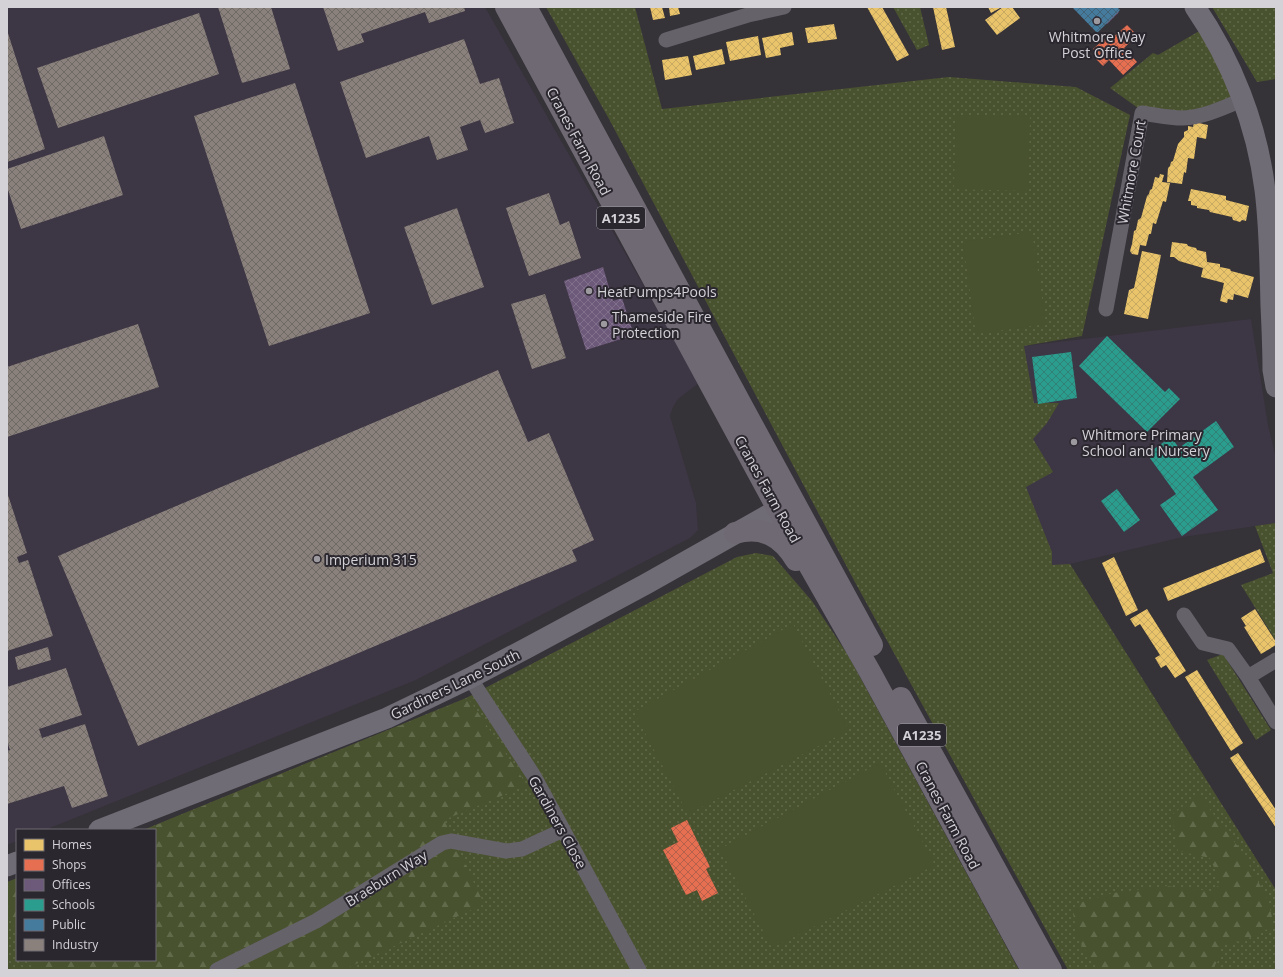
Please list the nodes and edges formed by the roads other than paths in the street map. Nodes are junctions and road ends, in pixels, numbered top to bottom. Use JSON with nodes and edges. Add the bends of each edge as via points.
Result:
{"nodes":[{"id":1,"x":506,"y":7,"type":"edge"},
{"id":2,"x":526,"y":7,"type":"edge"},
{"id":3,"x":784,"y":7,"type":"edge"},
{"id":4,"x":1195,"y":7,"type":"edge"},
{"id":5,"x":666,"y":40,"type":"dead end"},
{"id":6,"x":1242,"y":100,"type":"junction"},
{"id":7,"x":1106,"y":309,"type":"dead end"},
{"id":8,"x":1276,"y":388,"type":"edge"},
{"id":9,"x":747,"y":435,"type":"junction"},
{"id":10,"x":786,"y":505,"type":"junction"},
{"id":11,"x":735,"y":533,"type":"junction"},
{"id":12,"x":1184,"y":615,"type":"dead end"},
{"id":13,"x":847,"y":631,"type":"junction"},
{"id":14,"x":1276,"y":660,"type":"edge"},
{"id":15,"x":1248,"y":677,"type":"junction"},
{"id":16,"x":470,"y":678,"type":"junction"},
{"id":17,"x":1276,"y":722,"type":"edge"},
{"id":18,"x":102,"y":829,"type":"edge"},
{"id":19,"x":563,"y":830,"type":"junction"},
{"id":20,"x":217,"y":970,"type":"edge"},
{"id":21,"x":639,"y":970,"type":"edge"},
{"id":22,"x":1032,"y":970,"type":"edge"},
{"id":23,"x":1051,"y":970,"type":"edge"}],
"edges":[{"from":1,"to":9,"type":"main road","name":"Cranes Farm Road","number":"A1235"},
{"from":2,"to":9,"type":"main road","name":"Cranes Farm Road","number":"A1235"},
{"from":3,"to":5,"type":"street"},
{"from":4,"to":6,"type":"street","via":[[1226,60]]},
{"from":6,"to":7,"type":"street","name":"Whitmore Court","via":[[1194,117],[1142,113]]},
{"from":6,"to":8,"type":"street","via":[[1258,151],[1265,189],[1270,236],[1273,370]]},
{"from":9,"to":10,"type":"main road","name":"Cranes Farm Road","number":"A1235"},
{"from":10,"to":11,"type":"street","name":"Gardiners Lane South"},
{"from":10,"to":13,"type":"main road","name":"Cranes Farm Road","number":"A1235"},
{"from":10,"to":23,"type":"main road","name":"Cranes Farm Road","number":"A1235"},
{"from":11,"to":13,"type":"main road","number":"A1235","via":[[763,531],[782,542]]},
{"from":11,"to":16,"type":"street","name":"Gardiners Lane South","via":[[639,588]]},
{"from":12,"to":15,"type":"street","via":[[1203,643],[1228,649]]},
{"from":13,"to":22,"type":"main road","name":"Cranes Farm Road","number":"A1235"},
{"from":14,"to":15,"type":"street"},
{"from":15,"to":17,"type":"street"},
{"from":16,"to":18,"type":"street","name":"Gardiners Lane South","via":[[387,718]]},
{"from":16,"to":19,"type":"street","name":"Gardiners Close","via":[[534,776]]},
{"from":19,"to":20,"type":"street","name":"Braeburn Way","via":[[522,849],[506,851],[451,841],[442,843],[316,921]]},
{"from":19,"to":21,"type":"street","name":"Gardiners Close"}]}
